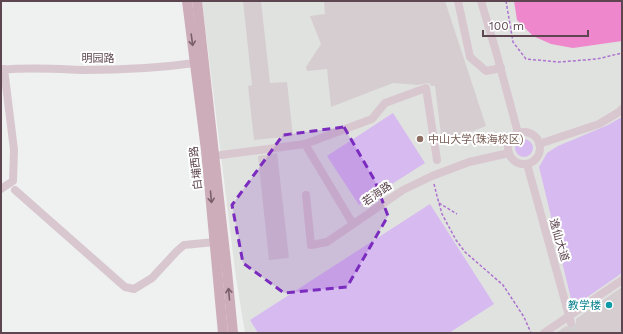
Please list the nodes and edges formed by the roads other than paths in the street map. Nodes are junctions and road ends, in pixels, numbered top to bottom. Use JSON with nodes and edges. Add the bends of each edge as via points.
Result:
{"nodes":[{"id":1,"x":187,"y":1,"type":"edge"},
{"id":2,"x":197,"y":1,"type":"edge"},
{"id":3,"x":458,"y":1,"type":"edge"},
{"id":4,"x":481,"y":1,"type":"edge"},
{"id":5,"x":195,"y":63,"type":"junction"},
{"id":6,"x":501,"y":68,"type":"junction"},
{"id":7,"x":3,"y":69,"type":"edge"},
{"id":8,"x":622,"y":109,"type":"edge"},
{"id":9,"x":10,"y":116,"type":"junction"},
{"id":10,"x":1,"y":117,"type":"edge"},
{"id":11,"x":518,"y":134,"type":"junction"},
{"id":12,"x":305,"y":144,"type":"junction"},
{"id":13,"x":539,"y":144,"type":"junction"},
{"id":14,"x":509,"y":153,"type":"junction"},
{"id":15,"x":221,"y":155,"type":"dead end"},
{"id":16,"x":437,"y":160,"type":"dead end"},
{"id":17,"x":526,"y":164,"type":"junction"},
{"id":18,"x":1,"y":189,"type":"edge"},
{"id":19,"x":15,"y":190,"type":"dead end"},
{"id":20,"x":306,"y":195,"type":"dead end"},
{"id":21,"x":353,"y":224,"type":"junction"},
{"id":22,"x":215,"y":242,"type":"junction"},
{"id":23,"x":622,"y":280,"type":"edge"},
{"id":24,"x":570,"y":320,"type":"junction"},
{"id":25,"x":223,"y":333,"type":"edge"},
{"id":26,"x":233,"y":333,"type":"edge"},
{"id":27,"x":544,"y":333,"type":"edge"}],
"edges":[{"from":1,"to":5,"type":"main road","name":"白埔西路","one_way":true},
{"from":26,"to":2,"type":"main road","name":"白埔西路","one_way":true},
{"from":3,"to":6,"type":"street","via":[[470,57],[486,71]]},
{"from":4,"to":6,"type":"street"},
{"from":5,"to":7,"type":"street","name":"明园路","via":[[122,69]]},
{"from":5,"to":22,"type":"main road","name":"白埔西路","one_way":true},
{"from":6,"to":11,"type":"street"},
{"from":7,"to":9,"type":"street"},
{"from":8,"to":13,"type":"street","via":[[599,124]]},
{"from":9,"to":10,"type":"street"},
{"from":9,"to":18,"type":"street","via":[[14,150],[13,181]]},
{"from":11,"to":13,"type":"street","via":[[529,133]]},
{"from":11,"to":14,"type":"street","via":[[511,139]]},
{"from":12,"to":15,"type":"street"},
{"from":12,"to":16,"type":"street","via":[[372,120],[385,103],[426,88]]},
{"from":12,"to":21,"type":"street"},
{"from":13,"to":17,"type":"street","via":[[540,150],[536,159]]},
{"from":14,"to":17,"type":"street","via":[[514,160]]},
{"from":14,"to":21,"type":"street","name":"若海路","via":[[469,162],[432,176],[403,190]]},
{"from":17,"to":24,"type":"street","name":"逸仙大道"},
{"from":19,"to":22,"type":"street","via":[[125,287],[134,289],[152,278],[184,245]]},
{"from":20,"to":21,"type":"street","name":"若海路","via":[[311,245],[327,242]]},
{"from":22,"to":25,"type":"main road","name":"白埔西路"},
{"from":23,"to":24,"type":"street"},
{"from":24,"to":27,"type":"street"}]}
